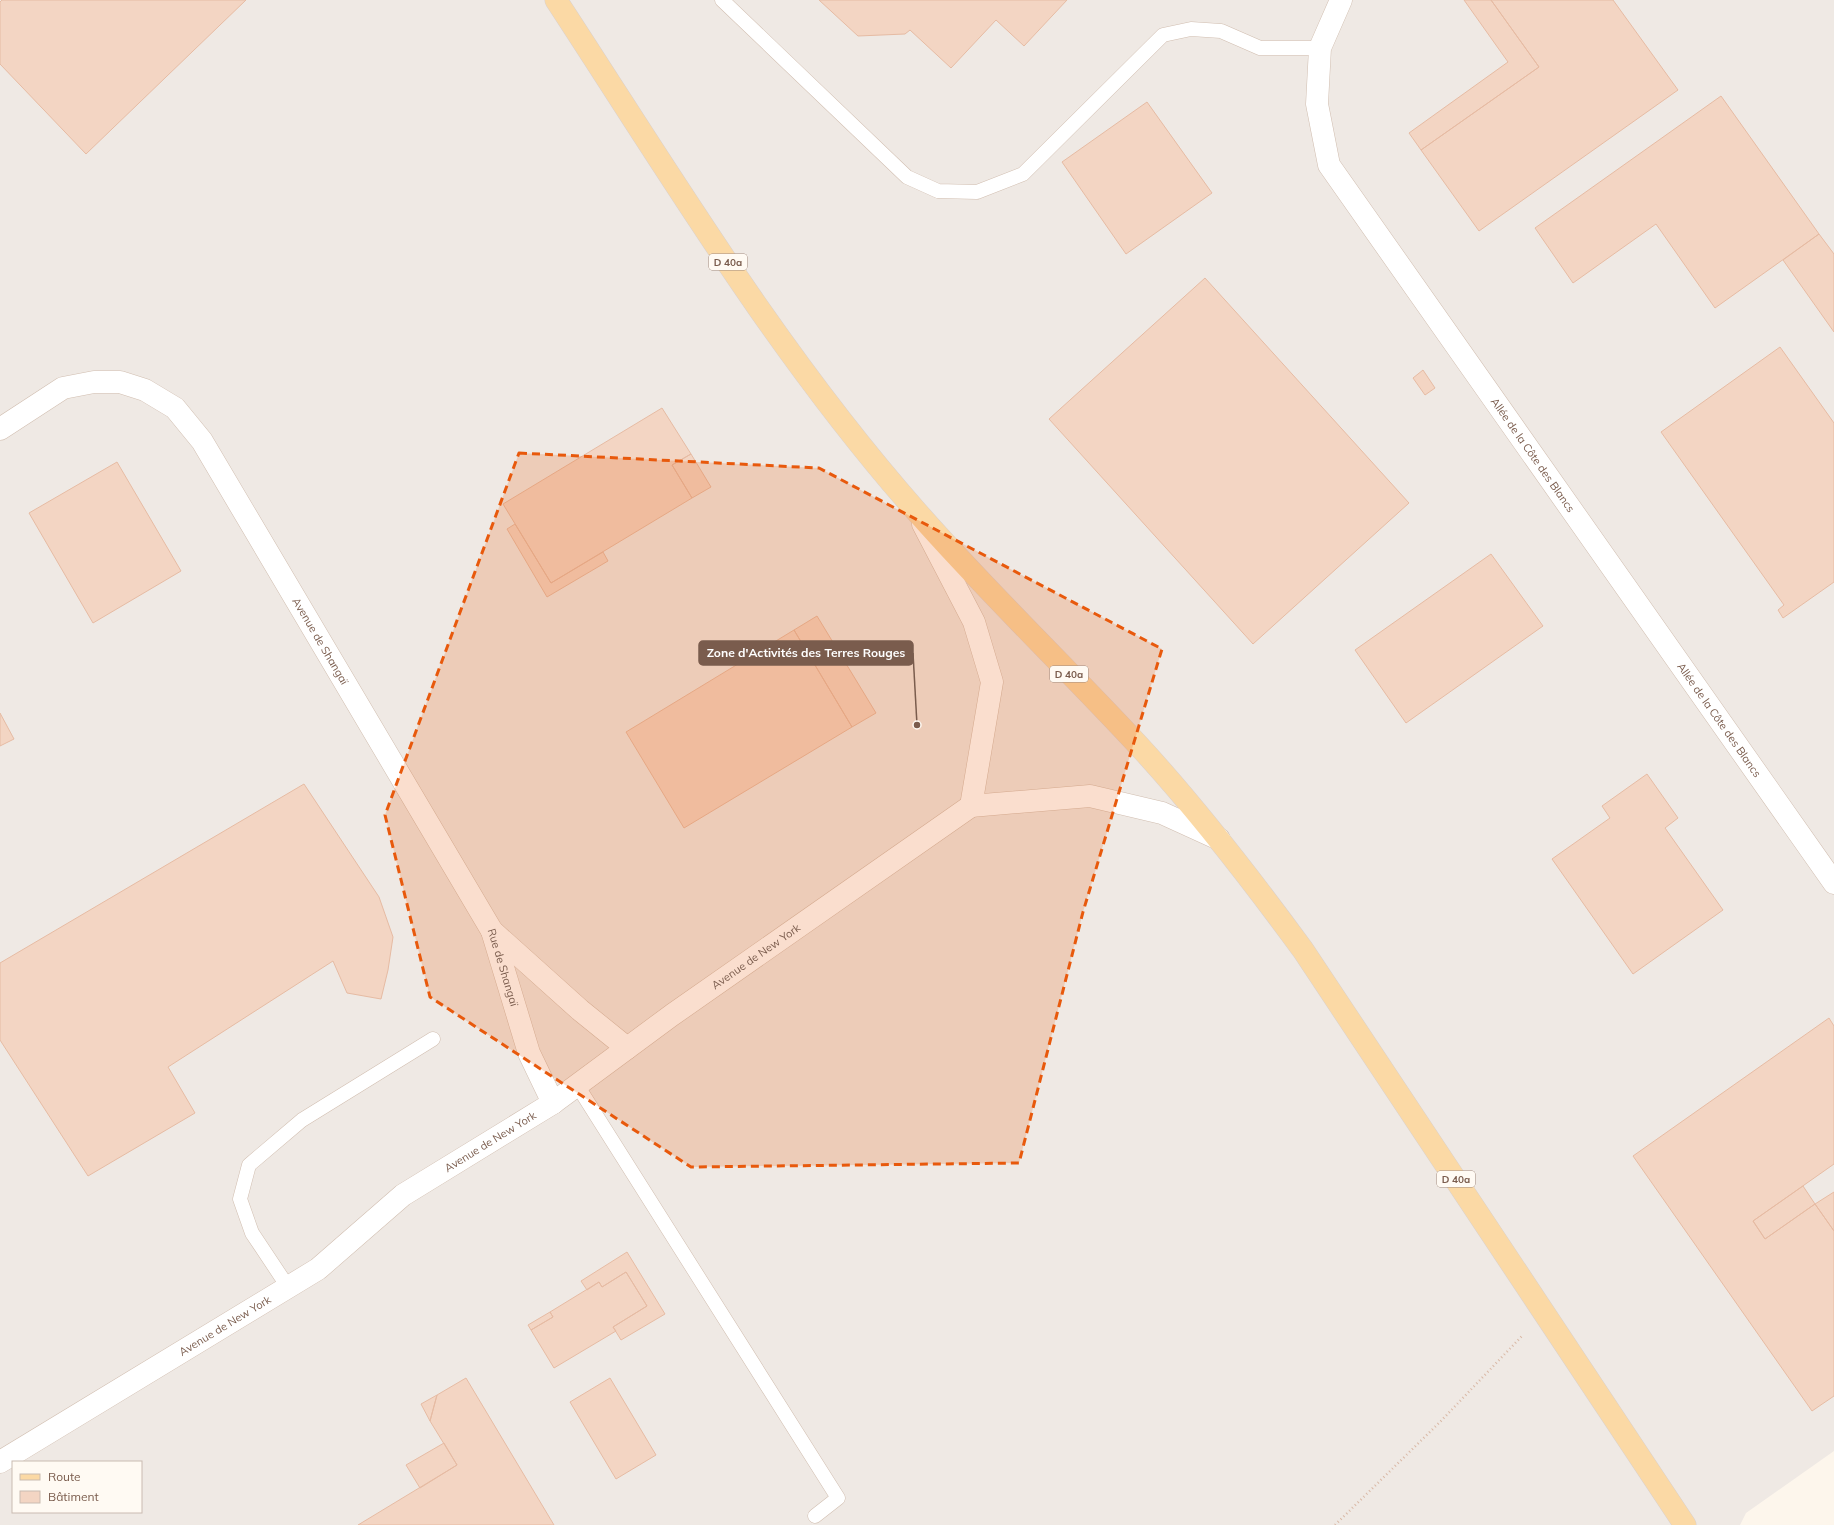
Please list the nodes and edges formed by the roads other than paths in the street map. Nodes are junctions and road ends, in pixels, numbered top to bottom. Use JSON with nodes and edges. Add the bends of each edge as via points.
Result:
{"nodes":[{"id":1,"x":556,"y":0,"type":"edge"},
{"id":2,"x":722,"y":0,"type":"edge"},
{"id":3,"x":1341,"y":0,"type":"edge"},
{"id":4,"x":1320,"y":48,"type":"junction"},
{"id":5,"x":0,"y":429,"type":"edge"},
{"id":6,"x":917,"y":512,"type":"junction"},
{"id":7,"x":971,"y":806,"type":"junction"},
{"id":8,"x":1219,"y":839,"type":"junction"},
{"id":9,"x":1834,"y":884,"type":"edge"},
{"id":10,"x":492,"y":931,"type":"junction"},
{"id":11,"x":433,"y":1039,"type":"dead end"},
{"id":12,"x":627,"y":1048,"type":"junction"},
{"id":13,"x":577,"y":1085,"type":"junction"},
{"id":14,"x":553,"y":1103,"type":"junction"},
{"id":15,"x":288,"y":1287,"type":"junction"},
{"id":16,"x":0,"y":1462,"type":"edge"},
{"id":17,"x":815,"y":1516,"type":"dead end"},
{"id":18,"x":1685,"y":1525,"type":"edge"}],
"edges":[{"from":1,"to":6,"type":"main road","number":"D 40a","via":[[765,319],[842,423]]},
{"from":2,"to":4,"type":"lane","via":[[907,177],[938,191],[977,192],[1023,174],[1163,35],[1191,28],[1221,31],[1260,48]]},
{"from":3,"to":4,"type":"street","name":"Allée de la Côte des Blancs"},
{"from":4,"to":9,"type":"street","name":"Allée de la Côte des Blancs","via":[[1317,104],[1330,166]]},
{"from":5,"to":10,"type":"street","name":"Avenue de Shangaï","via":[[63,388],[94,382],[120,382],[145,390],[175,408],[202,441]]},
{"from":6,"to":7,"type":"street","via":[[974,622],[992,682]]},
{"from":6,"to":8,"type":"main road","number":"D 40a","via":[[1139,746]]},
{"from":7,"to":8,"type":"street","via":[[1090,796],[1162,813]]},
{"from":7,"to":12,"type":"street","name":"Avenue de New York"},
{"from":8,"to":18,"type":"main road","number":"D 40a","via":[[1303,950]]},
{"from":10,"to":12,"type":"street","name":"Rue de Shangaï","via":[[580,1010]]},
{"from":10,"to":14,"type":"street","name":"Rue de Shangaï","via":[[529,1053]]},
{"from":11,"to":15,"type":"lane","via":[[302,1120],[249,1165],[240,1199],[252,1233]]},
{"from":12,"to":13,"type":"street","name":"Avenue de New York"},
{"from":13,"to":14,"type":"street","name":"Avenue de New York"},
{"from":13,"to":17,"type":"lane","via":[[838,1498]]},
{"from":14,"to":15,"type":"street","name":"Avenue de New York","via":[[403,1195],[318,1269]]},
{"from":15,"to":16,"type":"street","name":"Avenue de New York"}]}
